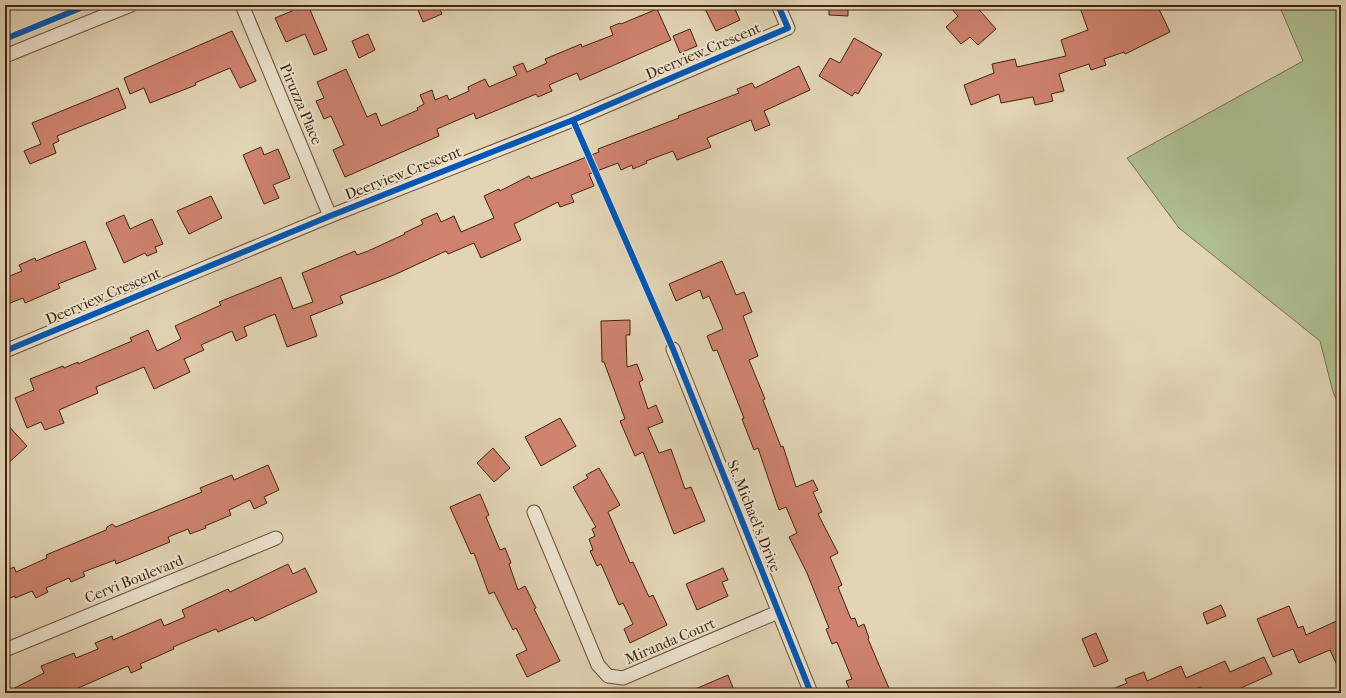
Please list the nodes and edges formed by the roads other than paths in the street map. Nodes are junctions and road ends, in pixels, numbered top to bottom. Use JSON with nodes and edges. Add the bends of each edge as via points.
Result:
{"nodes":[{"id":1,"x":131,"y":5,"type":"edge"},
{"id":2,"x":242,"y":5,"type":"edge"},
{"id":3,"x":778,"y":5,"type":"edge"},
{"id":4,"x":5,"y":56,"type":"edge"},
{"id":5,"x":330,"y":216,"type":"junction"},
{"id":6,"x":673,"y":349,"type":"dead end"},
{"id":7,"x":5,"y":351,"type":"edge"},
{"id":8,"x":534,"y":512,"type":"dead end"},
{"id":9,"x":276,"y":538,"type":"dead end"},
{"id":10,"x":778,"y":612,"type":"junction"},
{"id":11,"x":5,"y":650,"type":"edge"},
{"id":12,"x":811,"y":693,"type":"edge"}],
"edges":[{"from":1,"to":4,"type":"street"},
{"from":2,"to":5,"type":"street","name":"Piruzza Place"},
{"from":3,"to":5,"type":"street","name":"Deerview Crescent","via":[[788,28],[573,120]]},
{"from":5,"to":7,"type":"street","name":"Deerview Crescent"},
{"from":6,"to":10,"type":"street","name":"St. Michael's Drive"},
{"from":8,"to":10,"type":"street","name":"Miranda Court","via":[[598,665],[608,676],[623,678]]},
{"from":9,"to":11,"type":"street","name":"Cervi Boulevard"},
{"from":10,"to":12,"type":"street","name":"St. Michael's Drive"}]}
